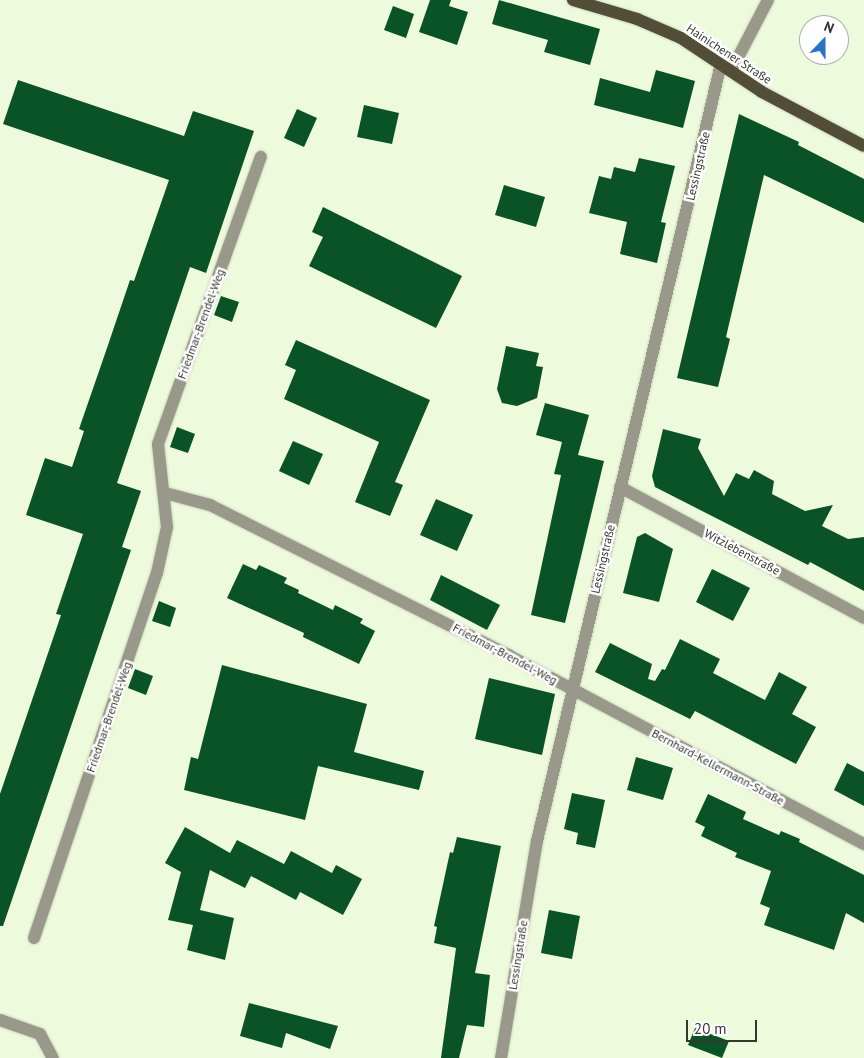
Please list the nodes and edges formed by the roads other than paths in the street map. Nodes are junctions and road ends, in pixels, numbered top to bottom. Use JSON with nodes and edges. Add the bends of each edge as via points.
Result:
{"nodes":[{"id":1,"x":573,"y":0,"type":"edge"},
{"id":2,"x":768,"y":0,"type":"edge"},
{"id":3,"x":588,"y":2,"type":"edge"},
{"id":4,"x":726,"y":68,"type":"junction"},
{"id":5,"x":864,"y":146,"type":"edge"},
{"id":6,"x":261,"y":157,"type":"dead end"},
{"id":7,"x":620,"y":487,"type":"junction"},
{"id":8,"x":165,"y":493,"type":"junction"},
{"id":9,"x":864,"y":618,"type":"edge"},
{"id":10,"x":572,"y":690,"type":"junction"},
{"id":11,"x":864,"y":844,"type":"edge"},
{"id":12,"x":34,"y":938,"type":"dead end"},
{"id":13,"x":0,"y":1020,"type":"edge"},
{"id":14,"x":53,"y":1058,"type":"edge"},
{"id":15,"x":501,"y":1058,"type":"edge"}],
"edges":[{"from":1,"to":3,"type":"main road","name":"Hainichener Straße"},
{"from":2,"to":4,"type":"street","name":"Lessingstraße"},
{"from":3,"to":4,"type":"main road","name":"Hainichener Straße","via":[[681,38]]},
{"from":4,"to":5,"type":"main road","name":"Hainichener Straße","via":[[762,92]]},
{"from":4,"to":7,"type":"street","name":"Lessingstraße"},
{"from":6,"to":8,"type":"street","name":"Friedmar-Brendel-Weg","via":[[158,444]]},
{"from":7,"to":9,"type":"street","name":"Witzlebenstraße"},
{"from":7,"to":10,"type":"street","name":"Lessingstraße"},
{"from":8,"to":10,"type":"street","name":"Friedmar-Brendel-Weg","via":[[210,505]]},
{"from":8,"to":12,"type":"street","name":"Friedmar-Brendel-Weg","via":[[167,528],[157,573]]},
{"from":10,"to":11,"type":"street","name":"Bernhard-Kellermann-Straße"},
{"from":10,"to":15,"type":"street","name":"Lessingstraße","via":[[537,841]]},
{"from":13,"to":14,"type":"street","via":[[40,1034]]}]}
